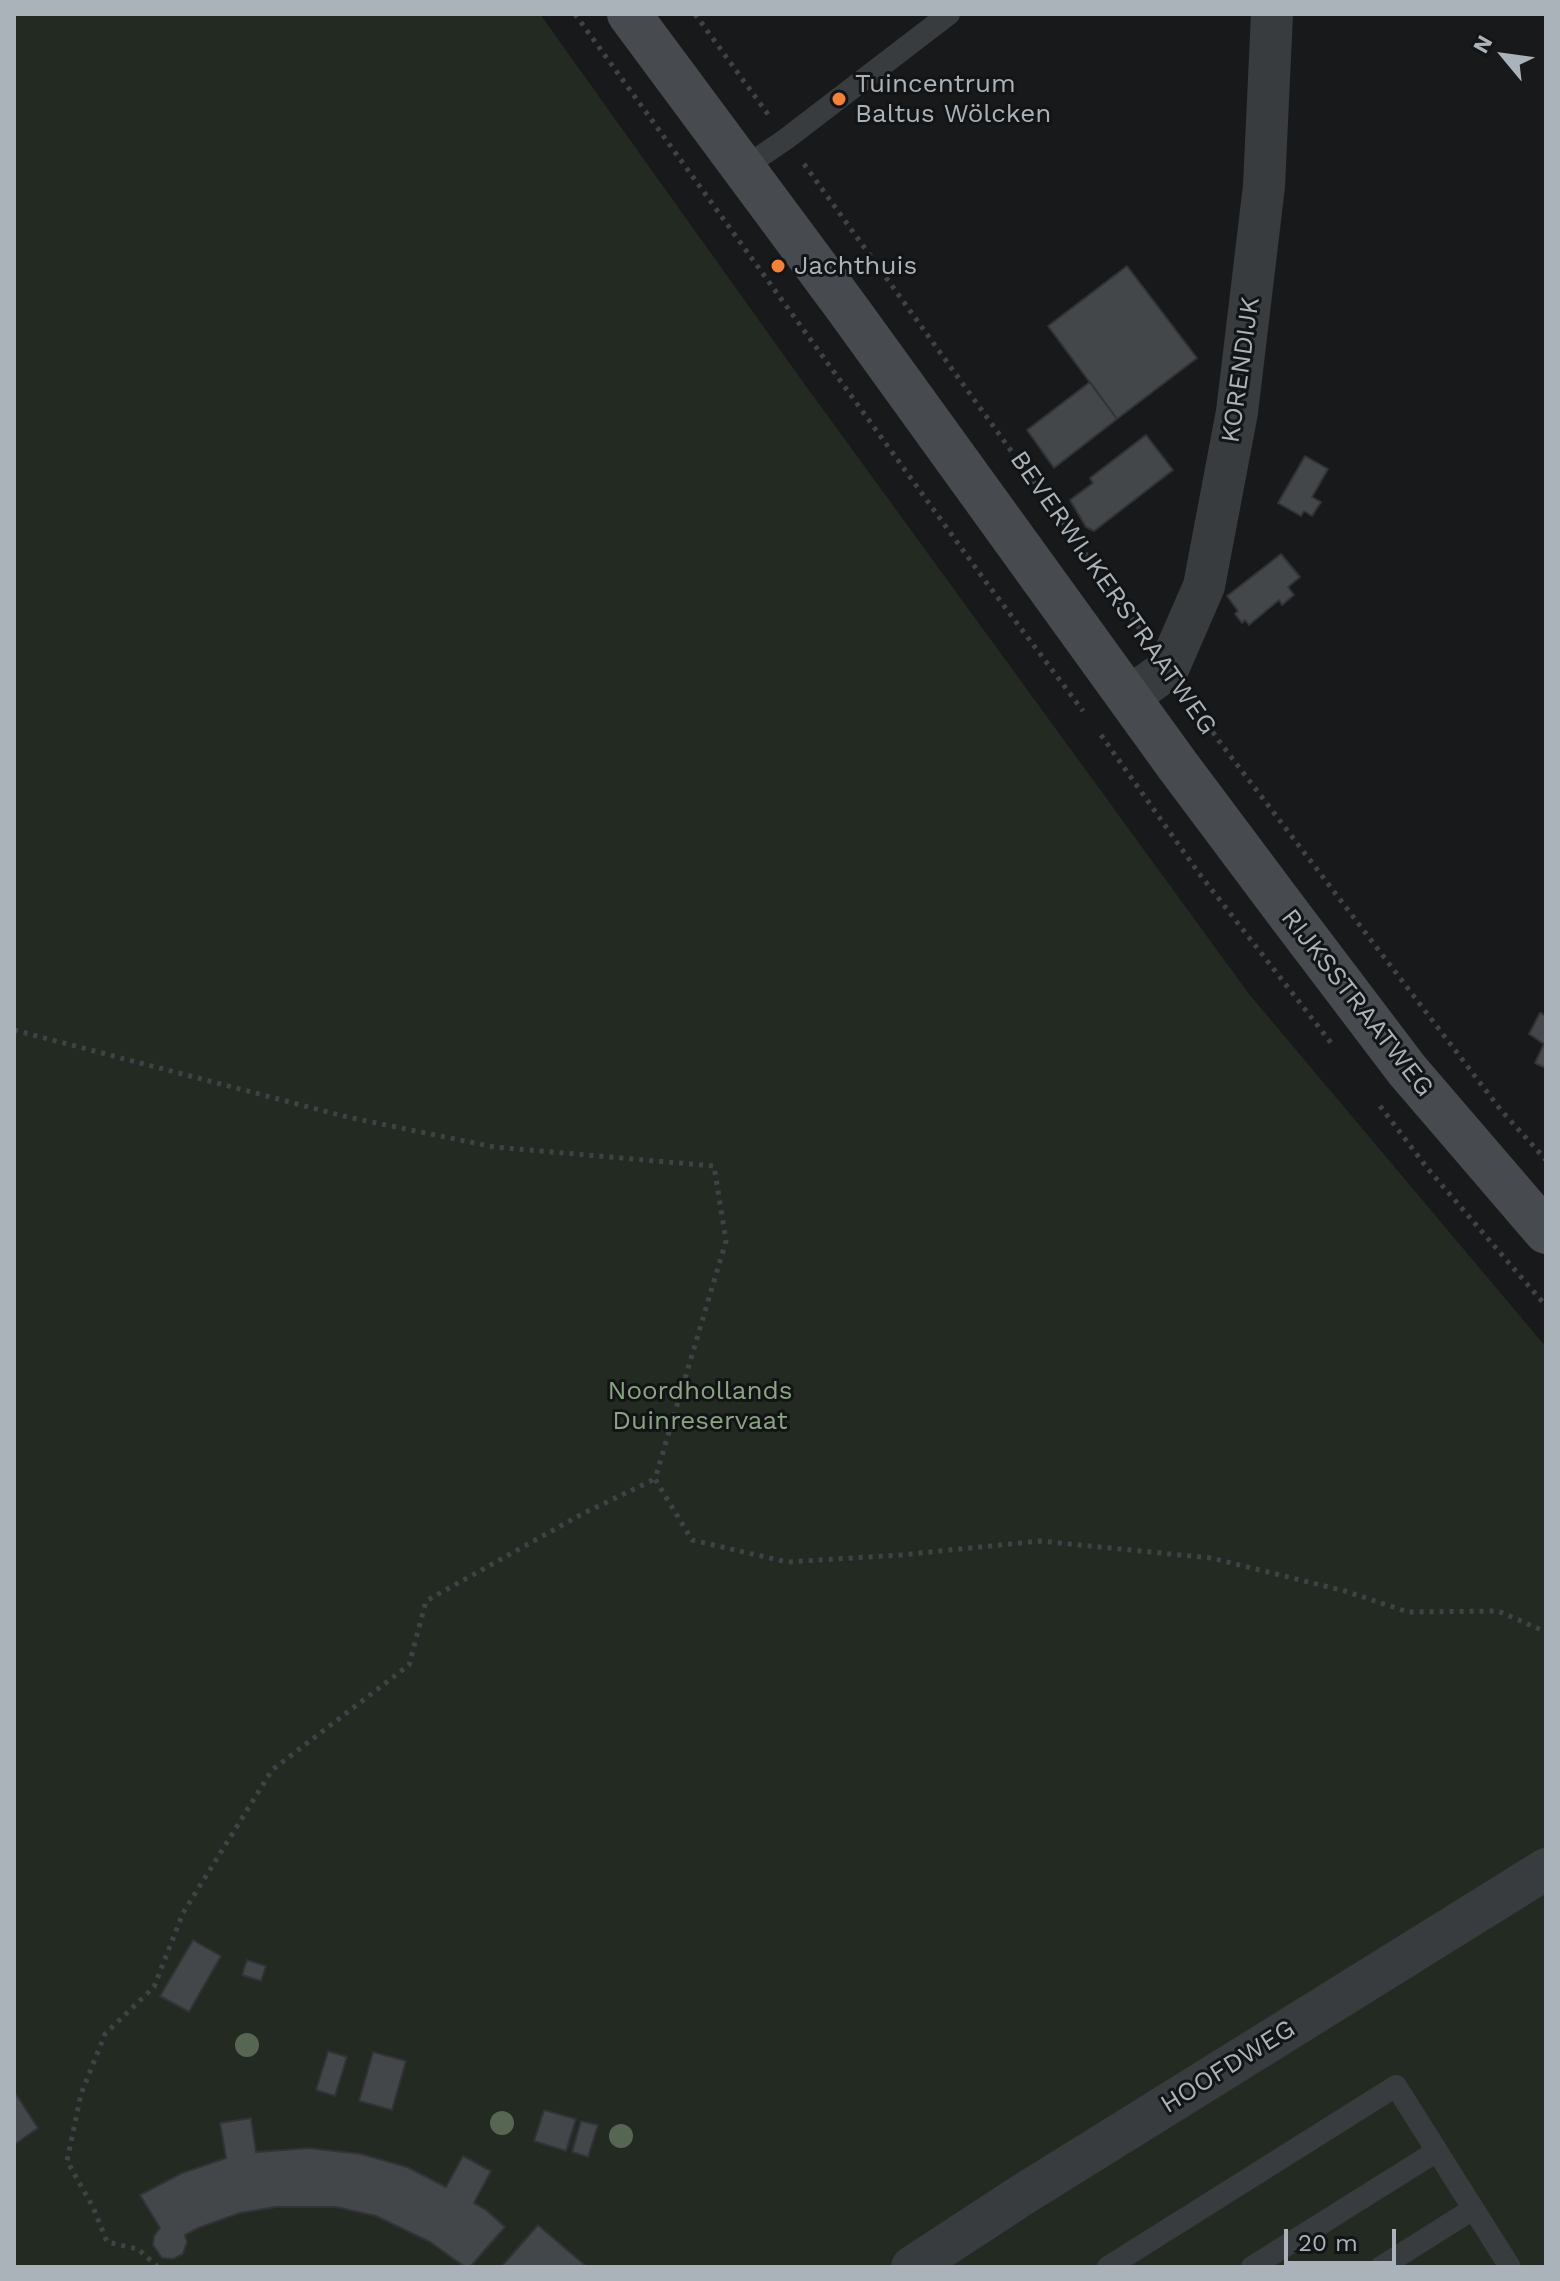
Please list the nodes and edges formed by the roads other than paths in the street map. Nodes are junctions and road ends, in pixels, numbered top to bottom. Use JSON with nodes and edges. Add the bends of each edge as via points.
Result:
{"nodes":[{"id":1,"x":629,"y":14,"type":"edge"},
{"id":2,"x":949,"y":14,"type":"edge"},
{"id":3,"x":1272,"y":14,"type":"edge"},
{"id":4,"x":742,"y":169,"type":"junction"},
{"id":5,"x":1129,"y":697,"type":"junction"},
{"id":6,"x":1178,"y":766,"type":"joint"},
{"id":7,"x":1546,"y":1232,"type":"edge"},
{"id":8,"x":1546,"y":1869,"type":"edge"},
{"id":9,"x":1437,"y":2151,"type":"junction"},
{"id":10,"x":1473,"y":2209,"type":"junction"},
{"id":11,"x":912,"y":2267,"type":"edge"},
{"id":12,"x":1108,"y":2267,"type":"edge"},
{"id":13,"x":1252,"y":2267,"type":"edge"},
{"id":14,"x":1381,"y":2267,"type":"edge"},
{"id":15,"x":1510,"y":2267,"type":"edge"}],
"edges":[{"from":1,"to":4,"type":"main road","name":"BEVERWIJKERSTRAATWEG"},
{"from":2,"to":4,"type":"lane"},
{"from":3,"to":5,"type":"street","name":"KORENDIJK","via":[[1264,186],[1237,412],[1204,586],[1168,669]]},
{"from":4,"to":5,"type":"main road","name":"BEVERWIJKERSTRAATWEG"},
{"from":5,"to":6,"type":"main road","name":"BEVERWIJKERSTRAATWEG"},
{"from":6,"to":7,"type":"main road","name":"RIJKSSTRAATWEG","via":[[1407,1070]]},
{"from":8,"to":11,"type":"street","name":"HOOFDWEG"},
{"from":9,"to":10,"type":"lane"},
{"from":9,"to":12,"type":"lane","via":[[1396,2086]]},
{"from":9,"to":13,"type":"lane"},
{"from":10,"to":14,"type":"lane"},
{"from":10,"to":15,"type":"lane"}]}
